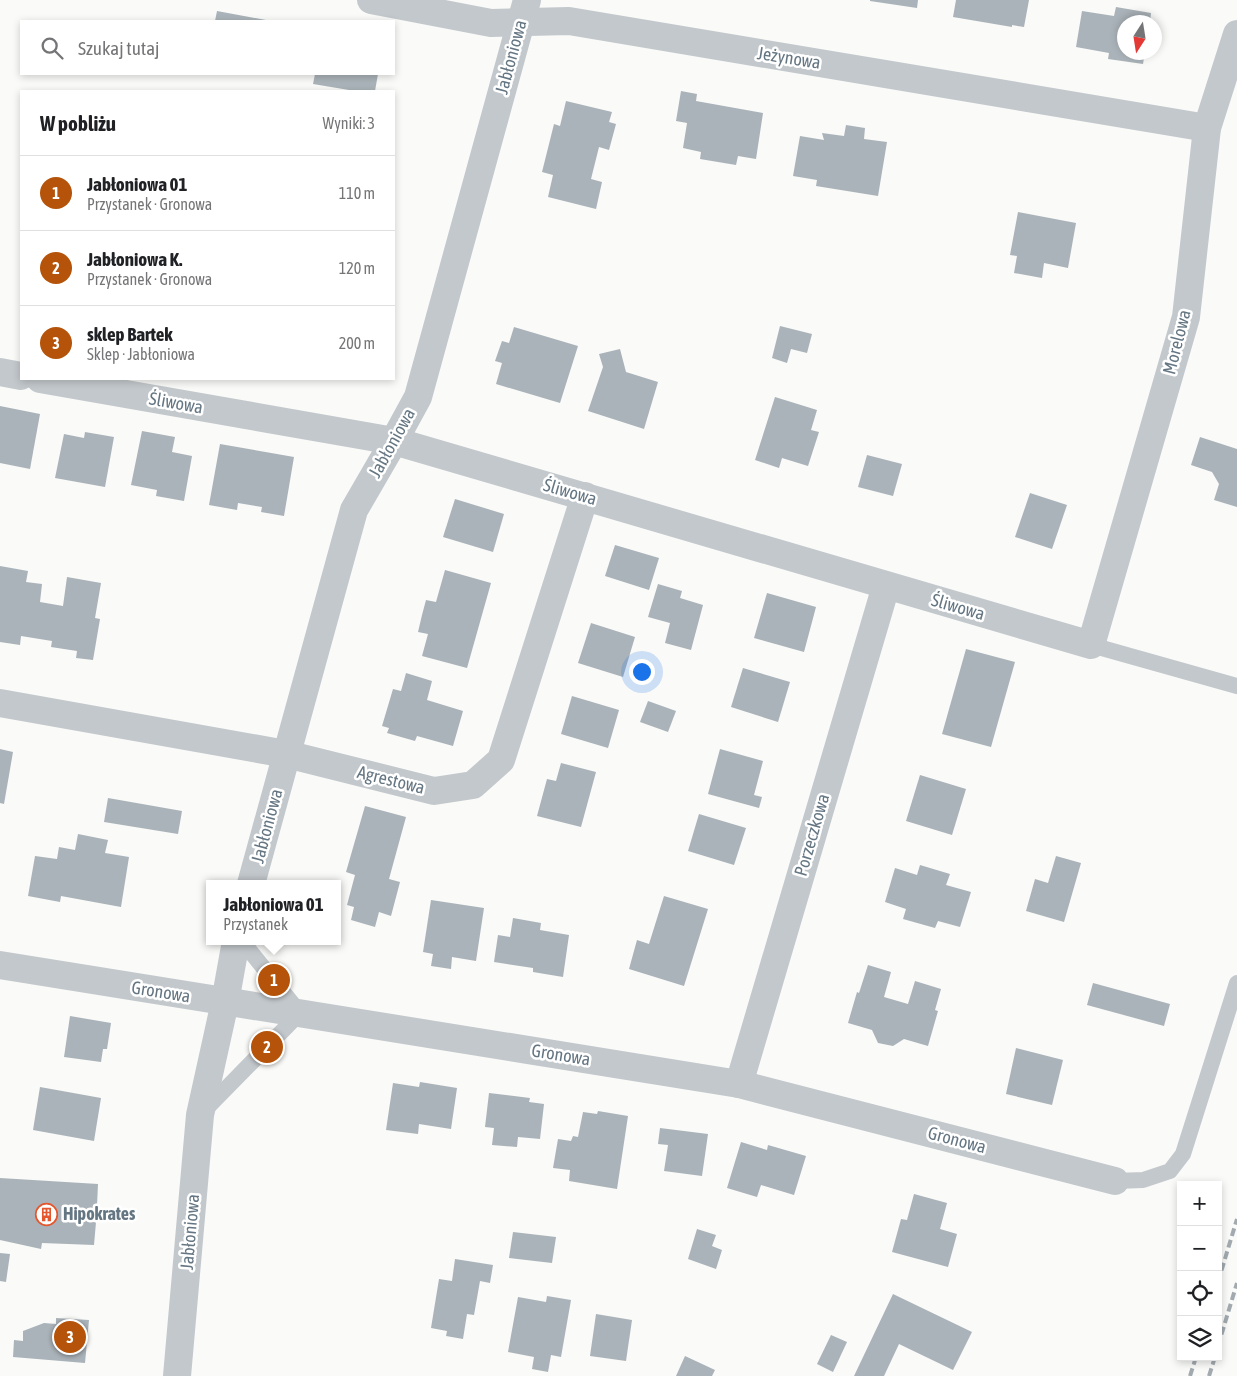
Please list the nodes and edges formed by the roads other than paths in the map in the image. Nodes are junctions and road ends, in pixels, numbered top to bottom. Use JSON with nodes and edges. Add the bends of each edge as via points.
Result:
{"nodes":[{"id":1,"x":370,"y":0,"type":"edge"},
{"id":2,"x":524,"y":11,"type":"edge"},
{"id":3,"x":1237,"y":34,"type":"edge"},
{"id":4,"x":1208,"y":128,"type":"junction"},
{"id":5,"x":0,"y":372,"type":"edge"},
{"id":6,"x":20,"y":376,"type":"edge"},
{"id":7,"x":46,"y":380,"type":"edge"},
{"id":8,"x":394,"y":441,"type":"junction"},
{"id":9,"x":585,"y":496,"type":"junction"},
{"id":10,"x":886,"y":586,"type":"junction"},
{"id":11,"x":1091,"y":645,"type":"junction"},
{"id":12,"x":1237,"y":686,"type":"edge"},
{"id":13,"x":0,"y":703,"type":"edge"},
{"id":14,"x":286,"y":754,"type":"junction"},
{"id":15,"x":252,"y":880,"type":"edge"},
{"id":16,"x":235,"y":945,"type":"edge"},
{"id":17,"x":245,"y":945,"type":"edge"},
{"id":18,"x":0,"y":965,"type":"edge"},
{"id":19,"x":1237,"y":983,"type":"edge"},
{"id":20,"x":225,"y":1002,"type":"junction"},
{"id":21,"x":300,"y":1013,"type":"junction"},
{"id":22,"x":739,"y":1084,"type":"junction"},
{"id":23,"x":200,"y":1115,"type":"junction"},
{"id":24,"x":1115,"y":1181,"type":"joint"},
{"id":25,"x":177,"y":1376,"type":"edge"}],
"edges":[{"from":1,"to":2,"type":"street","name":"Jeżynowa","via":[[491,23]]},
{"from":2,"to":4,"type":"street","name":"Jeżynowa"},
{"from":2,"to":8,"type":"street","name":"Jabłoniowa","via":[[418,397]]},
{"from":3,"to":4,"type":"street","name":"Morelowa"},
{"from":4,"to":11,"type":"street","name":"Morelowa","via":[[1186,316]]},
{"from":5,"to":6,"type":"street"},
{"from":7,"to":8,"type":"street","name":"Śliwowa"},
{"from":8,"to":9,"type":"street","name":"Śliwowa"},
{"from":8,"to":14,"type":"street","name":"Jabłoniowa","via":[[354,510]]},
{"from":9,"to":10,"type":"street","name":"Śliwowa"},
{"from":9,"to":14,"type":"street","name":"Agrestowa","via":[[501,760],[473,785],[434,791]]},
{"from":10,"to":11,"type":"street","name":"Śliwowa"},
{"from":10,"to":22,"type":"street","name":"Porzeczkowa"},
{"from":11,"to":12,"type":"lane"},
{"from":13,"to":14,"type":"street","name":"Agrestowa"},
{"from":14,"to":15,"type":"street","name":"Jabłoniowa"},
{"from":16,"to":20,"type":"street","name":"Jabłoniowa"},
{"from":17,"to":21,"type":"lane"},
{"from":18,"to":20,"type":"street","name":"Gronowa"},
{"from":19,"to":24,"type":"lane","via":[[1183,1154],[1170,1171],[1143,1180]]},
{"from":20,"to":21,"type":"street","name":"Gronowa"},
{"from":20,"to":23,"type":"street","name":"Jabłoniowa"},
{"from":21,"to":22,"type":"street","name":"Gronowa"},
{"from":21,"to":23,"type":"lane"},
{"from":22,"to":24,"type":"street","name":"Gronowa"},
{"from":23,"to":25,"type":"street","name":"Jabłoniowa"}]}
